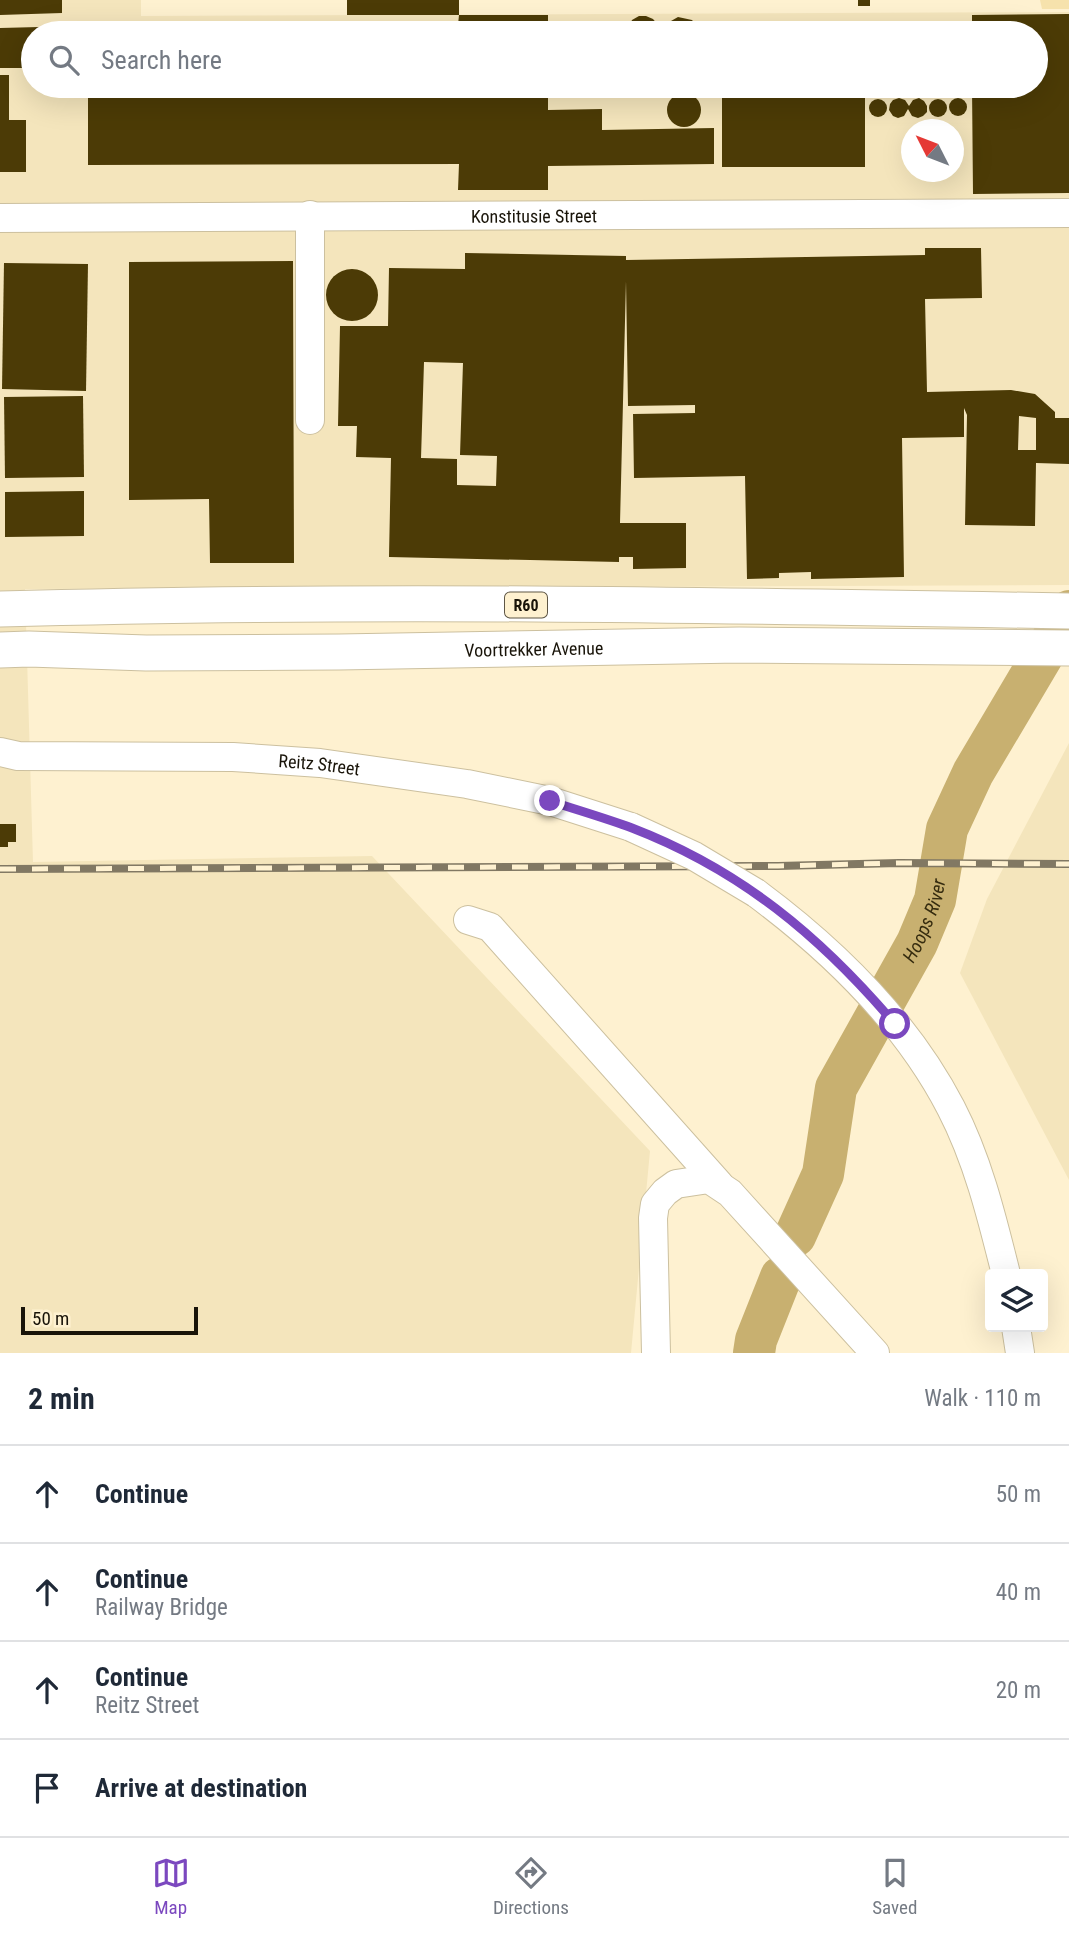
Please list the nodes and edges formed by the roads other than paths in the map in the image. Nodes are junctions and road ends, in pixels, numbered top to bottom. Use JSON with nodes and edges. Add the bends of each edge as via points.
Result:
{"nodes":[{"id":1,"x":1069,"y":213,"type":"edge"},
{"id":2,"x":310,"y":215,"type":"junction"},
{"id":3,"x":0,"y":218,"type":"edge"},
{"id":4,"x":310,"y":419,"type":"dead end"},
{"id":5,"x":337,"y":604,"type":"junction"},
{"id":6,"x":180,"y":605,"type":"junction"},
{"id":7,"x":737,"y":606,"type":"junction"},
{"id":8,"x":0,"y":609,"type":"edge"},
{"id":9,"x":1069,"y":611,"type":"edge"},
{"id":10,"x":739,"y":645,"type":"junction"},
{"id":11,"x":1069,"y":648,"type":"edge"},
{"id":12,"x":0,"y":650,"type":"edge"},
{"id":13,"x":339,"y":652,"type":"junction"},
{"id":14,"x":177,"y":653,"type":"junction"},
{"id":15,"x":0,"y":752,"type":"edge"},
{"id":16,"x":468,"y":920,"type":"dead end"},
{"id":17,"x":719,"y":1184,"type":"junction"},
{"id":18,"x":1005,"y":1269,"type":"edge"},
{"id":19,"x":1017,"y":1332,"type":"edge"},
{"id":20,"x":656,"y":1353,"type":"edge"},
{"id":21,"x":875,"y":1353,"type":"edge"},
{"id":22,"x":1020,"y":1353,"type":"edge"}],
"edges":[{"from":1,"to":2,"type":"street","name":"Konstitusie Street"},
{"from":2,"to":3,"type":"street","name":"Konstitusie Street"},
{"from":2,"to":4,"type":"street"},
{"from":5,"to":6,"type":"main road","number":"R60"},
{"from":5,"to":7,"type":"main road","number":"R60"},
{"from":5,"to":13,"type":"main road"},
{"from":6,"to":8,"type":"main road","number":"R60"},
{"from":6,"to":14,"type":"main road"},
{"from":7,"to":9,"type":"main road","number":"R60"},
{"from":7,"to":10,"type":"main road"},
{"from":10,"to":11,"type":"main road","name":"Voortrekker Avenue"},
{"from":10,"to":13,"type":"main road","name":"Voortrekker Avenue"},
{"from":12,"to":14,"type":"main road","name":"Voortrekker Avenue"},
{"from":13,"to":14,"type":"main road","name":"Voortrekker Avenue"},
{"from":15,"to":18,"type":"street","name":"Reitz Street","bridge":true,"via":[[18,756],[233,757],[320,763],[467,784],[550,801],[631,827],[694,856],[786,914],[895,1024],[951,1108],[974,1161]]},
{"from":16,"to":17,"type":"street","via":[[490,927]]},
{"from":17,"to":20,"type":"street","via":[[709,1180],[676,1184],[655,1203]]},
{"from":17,"to":21,"type":"street"},
{"from":19,"to":22,"type":"street"}]}
